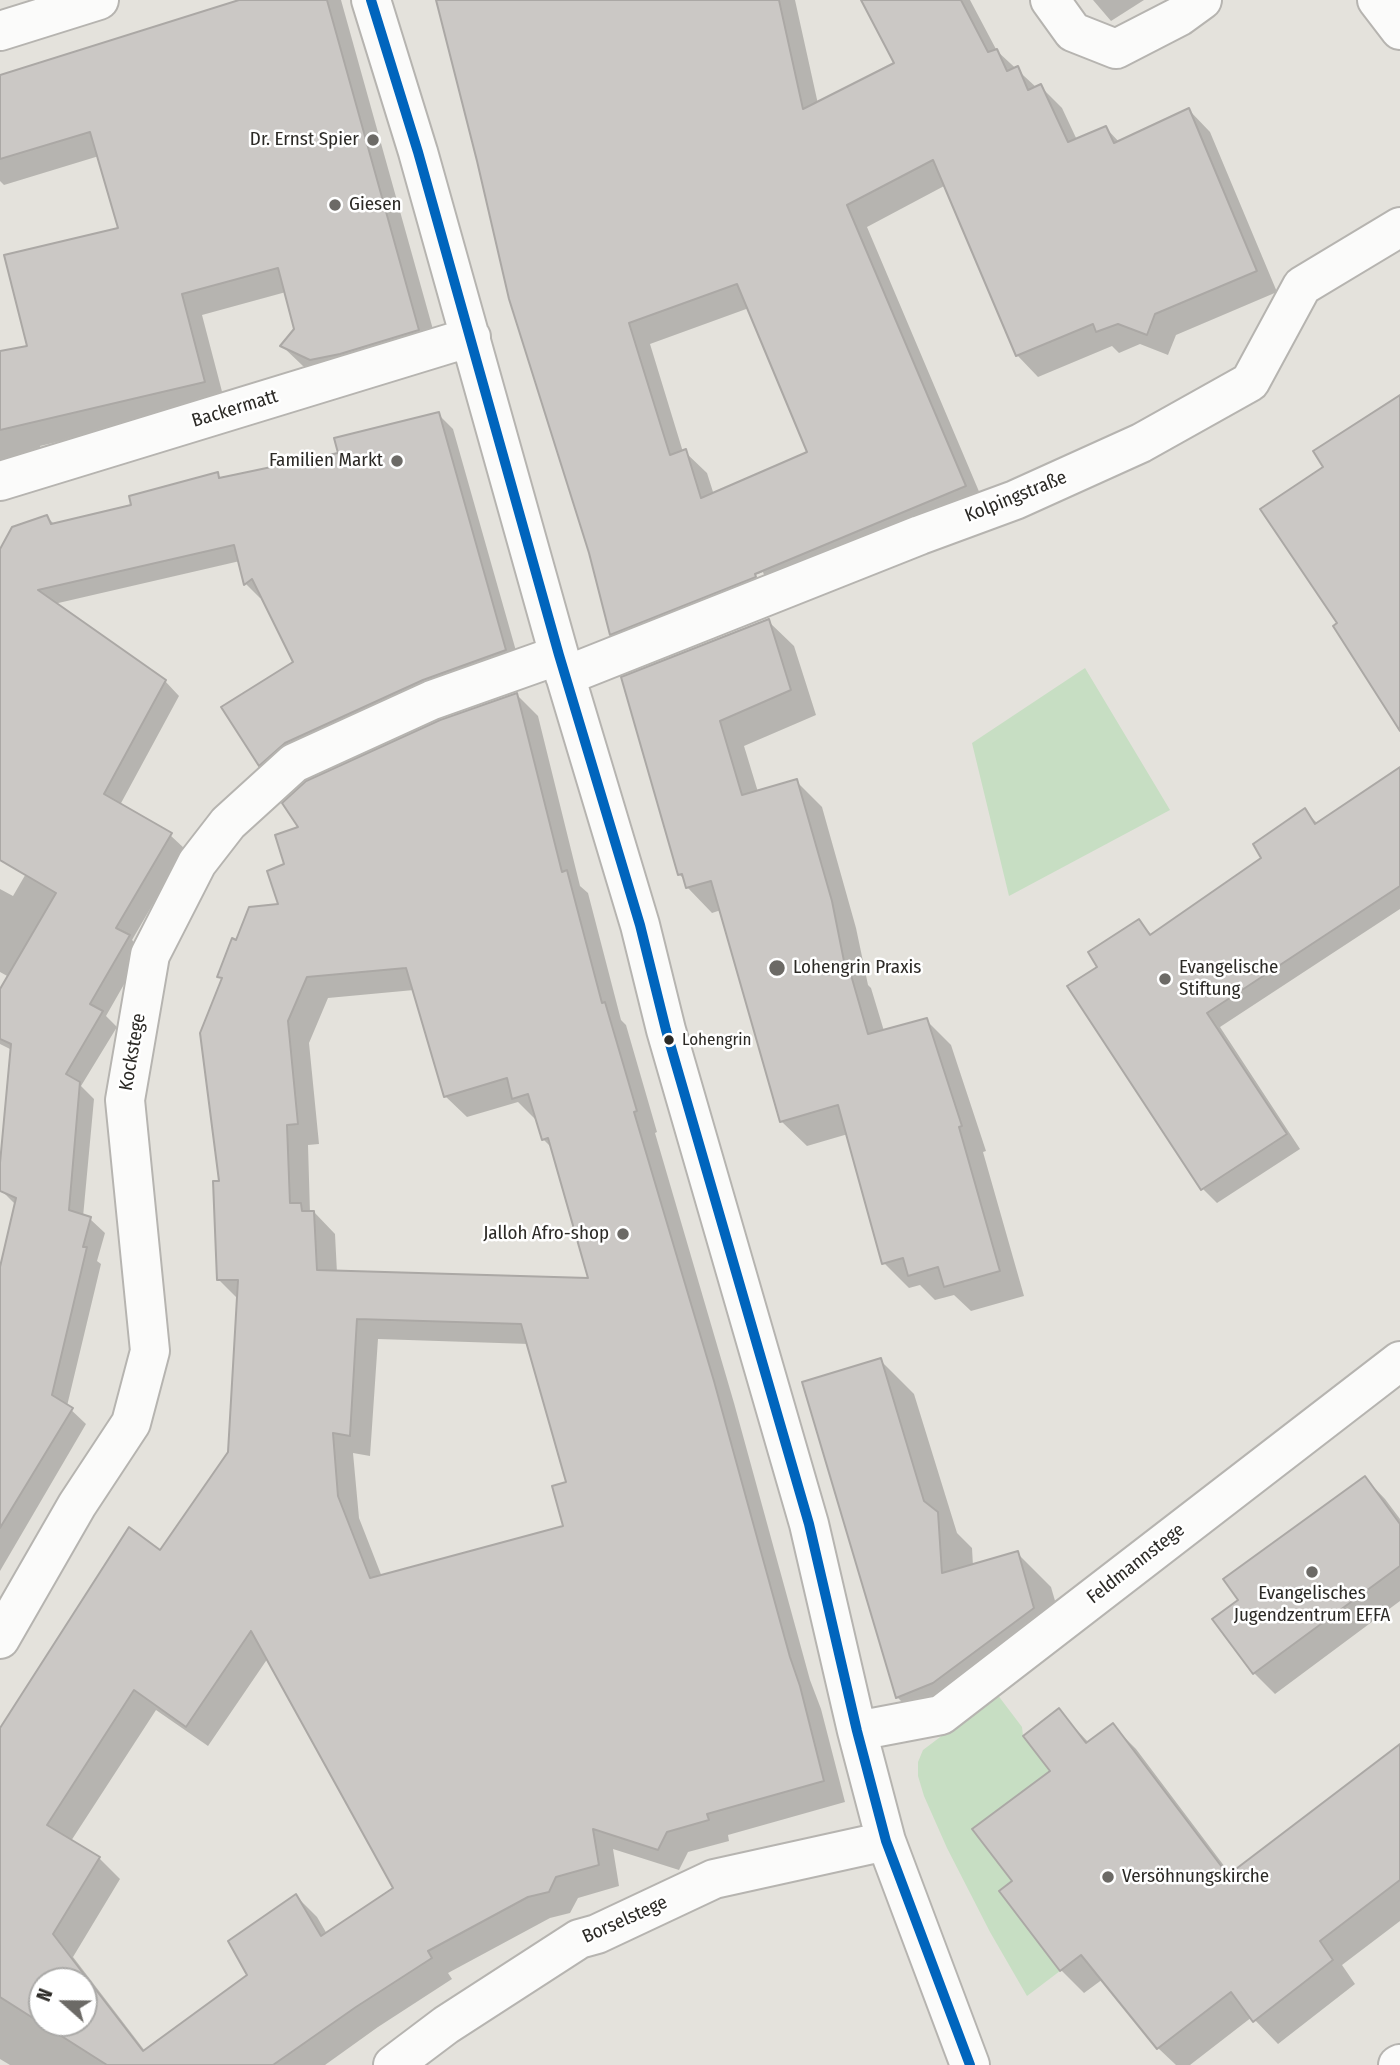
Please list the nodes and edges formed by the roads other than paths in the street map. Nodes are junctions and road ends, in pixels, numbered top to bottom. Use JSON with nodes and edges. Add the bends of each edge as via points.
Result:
{"nodes":[{"id":1,"x":99,"y":0,"type":"edge"},
{"id":2,"x":371,"y":0,"type":"edge"},
{"id":3,"x":1050,"y":0,"type":"edge"},
{"id":4,"x":1202,"y":0,"type":"edge"},
{"id":5,"x":1377,"y":0,"type":"edge"},
{"id":6,"x":1400,"y":30,"type":"edge"},
{"id":7,"x":0,"y":31,"type":"edge"},
{"id":8,"x":1400,"y":227,"type":"edge"},
{"id":9,"x":471,"y":337,"type":"junction"},
{"id":10,"x":0,"y":481,"type":"edge"},
{"id":11,"x":562,"y":665,"type":"junction"},
{"id":12,"x":1400,"y":1361,"type":"edge"},
{"id":13,"x":0,"y":1639,"type":"edge"},
{"id":14,"x":857,"y":1731,"type":"junction"},
{"id":15,"x":886,"y":1842,"type":"junction"},
{"id":16,"x":393,"y":2065,"type":"edge"},
{"id":17,"x":970,"y":2065,"type":"edge"}],
"edges":[{"from":1,"to":7,"type":"street"},
{"from":2,"to":9,"type":"street"},
{"from":3,"to":4,"type":"street","via":[[1073,32],[1116,49]]},
{"from":5,"to":6,"type":"street"},
{"from":8,"to":11,"type":"street","name":"Kolpingstraße","via":[[1302,286],[1250,382],[1141,443],[1015,500]]},
{"from":9,"to":10,"type":"street","name":"Backermatt"},
{"from":9,"to":11,"type":"street"},
{"from":11,"to":13,"type":"street","name":"Kockstege","via":[[432,700],[294,763],[228,823],[197,863],[150,955],[125,1100],[150,1351],[131,1423],[76,1505]]},
{"from":11,"to":14,"type":"street","via":[[809,1524]]},
{"from":12,"to":14,"type":"street","name":"Feldmannstege","via":[[941,1715]]},
{"from":14,"to":15,"type":"street"},
{"from":15,"to":16,"type":"street","name":"Borselstege","via":[[714,1879],[579,1939]]},
{"from":15,"to":17,"type":"street"}]}
